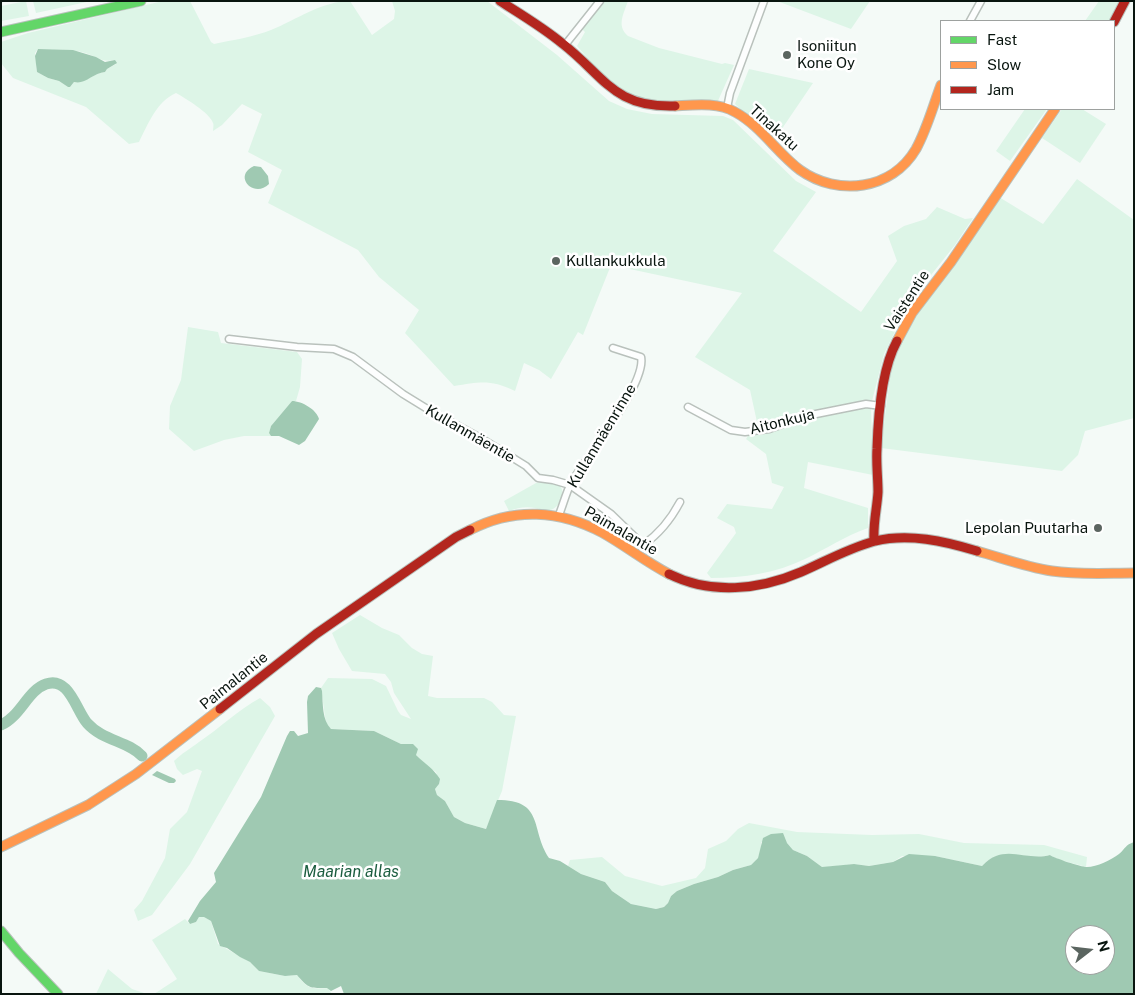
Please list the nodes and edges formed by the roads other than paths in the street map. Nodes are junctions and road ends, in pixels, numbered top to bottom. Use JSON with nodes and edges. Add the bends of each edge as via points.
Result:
{"nodes":[{"id":1,"x":141,"y":1,"type":"edge"},
{"id":2,"x":500,"y":1,"type":"edge"},
{"id":3,"x":600,"y":1,"type":"edge"},
{"id":4,"x":764,"y":1,"type":"edge"},
{"id":5,"x":981,"y":1,"type":"edge"},
{"id":6,"x":1125,"y":1,"type":"edge"},
{"id":7,"x":971,"y":20,"type":"edge"},
{"id":8,"x":1115,"y":20,"type":"edge"},
{"id":9,"x":1,"y":32,"type":"edge"},
{"id":10,"x":566,"y":45,"type":"junction"},
{"id":11,"x":940,"y":87,"type":"edge"},
{"id":12,"x":727,"y":108,"type":"junction"},
{"id":13,"x":1053,"y":110,"type":"edge"},
{"id":14,"x":229,"y":339,"type":"dead end"},
{"id":15,"x":612,"y":348,"type":"dead end"},
{"id":16,"x":881,"y":406,"type":"junction"},
{"id":17,"x":688,"y":407,"type":"dead end"},
{"id":18,"x":570,"y":485,"type":"junction"},
{"id":19,"x":680,"y":502,"type":"dead end"},
{"id":20,"x":559,"y":515,"type":"junction"},
{"id":21,"x":874,"y":541,"type":"junction"},
{"id":22,"x":1134,"y":574,"type":"edge"},
{"id":23,"x":1,"y":847,"type":"edge"},
{"id":24,"x":1,"y":930,"type":"edge"},
{"id":25,"x":58,"y":994,"type":"edge"}],
"edges":[{"from":1,"to":9,"type":"street"},
{"from":2,"to":10,"type":"street","name":"Tinakatu"},
{"from":3,"to":10,"type":"street"},
{"from":4,"to":12,"type":"street"},
{"from":5,"to":7,"type":"street"},
{"from":6,"to":8,"type":"street"},
{"from":10,"to":12,"type":"street","name":"Tinakatu","via":[[610,88],[632,101],[657,107]]},
{"from":11,"to":12,"type":"street","name":"Tinakatu","via":[[912,155],[886,178],[862,186],[836,186],[812,179],[740,115]]},
{"from":13,"to":16,"type":"street","name":"Vaistentie","via":[[903,329],[887,368]]},
{"from":14,"to":18,"type":"street","name":"Kullanmäentie","via":[[343,352],[428,410],[526,466],[538,478]]},
{"from":15,"to":18,"type":"street","name":"Kullanmäenrinne","via":[[641,356],[640,371],[628,398]]},
{"from":16,"to":17,"type":"street","name":"Aitonkuja","via":[[866,404],[745,432],[731,430]]},
{"from":16,"to":21,"type":"street","name":"Vaistentie"},
{"from":18,"to":19,"type":"street","name":"Kullanmäentie","via":[[611,514],[643,545],[654,538]]},
{"from":18,"to":20,"type":"street","name":"Kullanmäenrinne"},
{"from":20,"to":21,"type":"street","name":"Paimalantie","via":[[590,526],[672,576],[713,588],[780,580]]},
{"from":20,"to":23,"type":"street","name":"Paimalantie","via":[[538,512],[513,514],[472,527],[316,634],[136,774],[88,805]]},
{"from":21,"to":22,"type":"street","name":"Paimalantie","via":[[918,538],[1056,571]]},
{"from":24,"to":25,"type":"street"}]}
